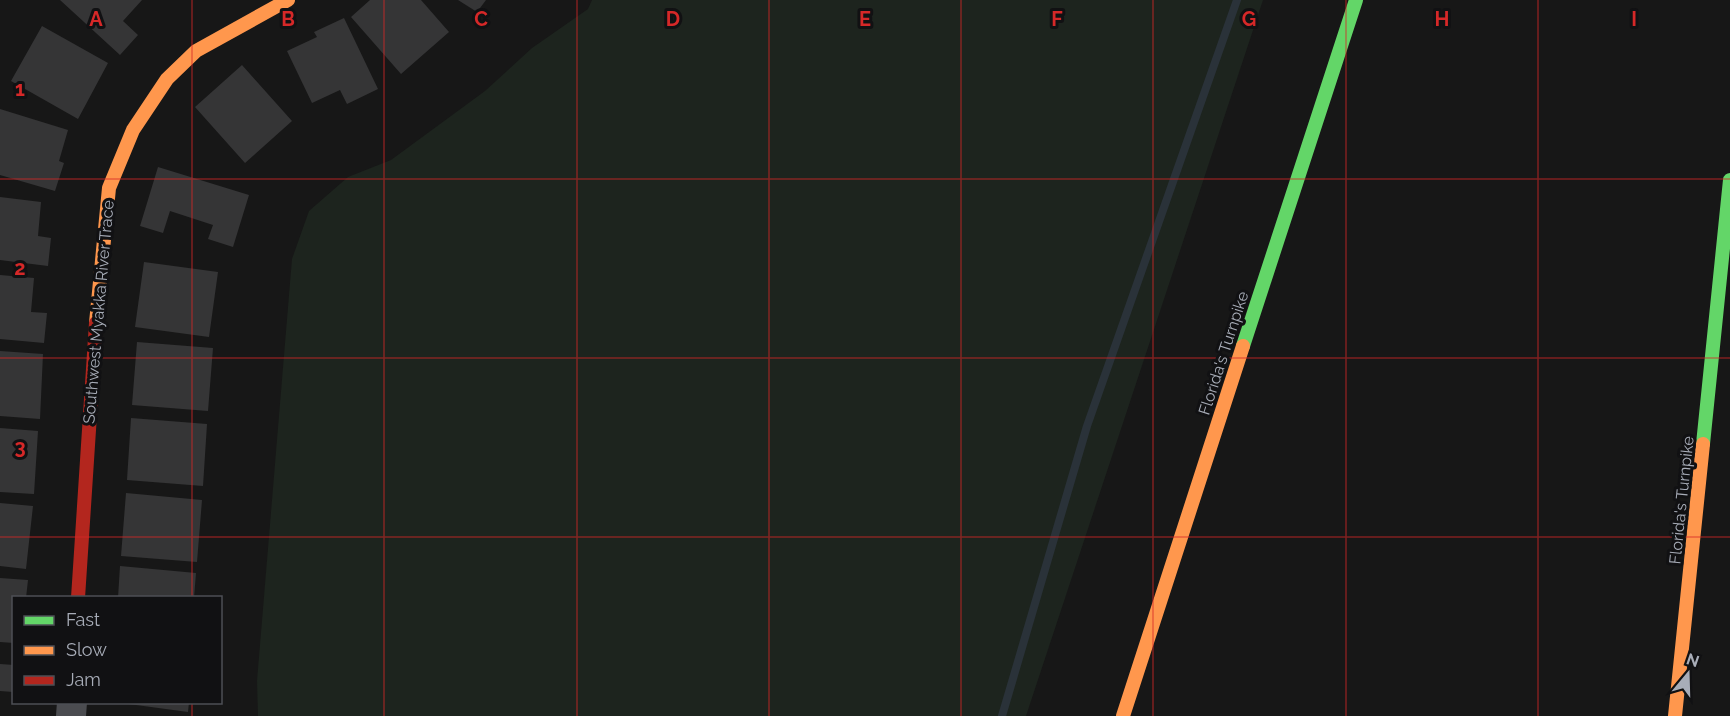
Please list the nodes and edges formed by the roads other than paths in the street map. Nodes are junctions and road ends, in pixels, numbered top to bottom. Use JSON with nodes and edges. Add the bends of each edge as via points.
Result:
{"nodes":[{"id":1,"x":288,"y":0,"type":"edge"},
{"id":2,"x":1356,"y":0,"type":"edge"},
{"id":3,"x":1730,"y":180,"type":"edge"},
{"id":4,"x":78,"y":596,"type":"edge"},
{"id":5,"x":1123,"y":716,"type":"edge"},
{"id":6,"x":1675,"y":716,"type":"edge"}],
"edges":[{"from":1,"to":4,"type":"main road","name":"Southwest Myakka River Trace","via":[[195,51],[167,79],[133,130],[109,188],[99,268]]},
{"from":2,"to":5,"type":"main road","name":"Florida's Turnpike"},
{"from":3,"to":6,"type":"main road","name":"Florida's Turnpike"}]}
